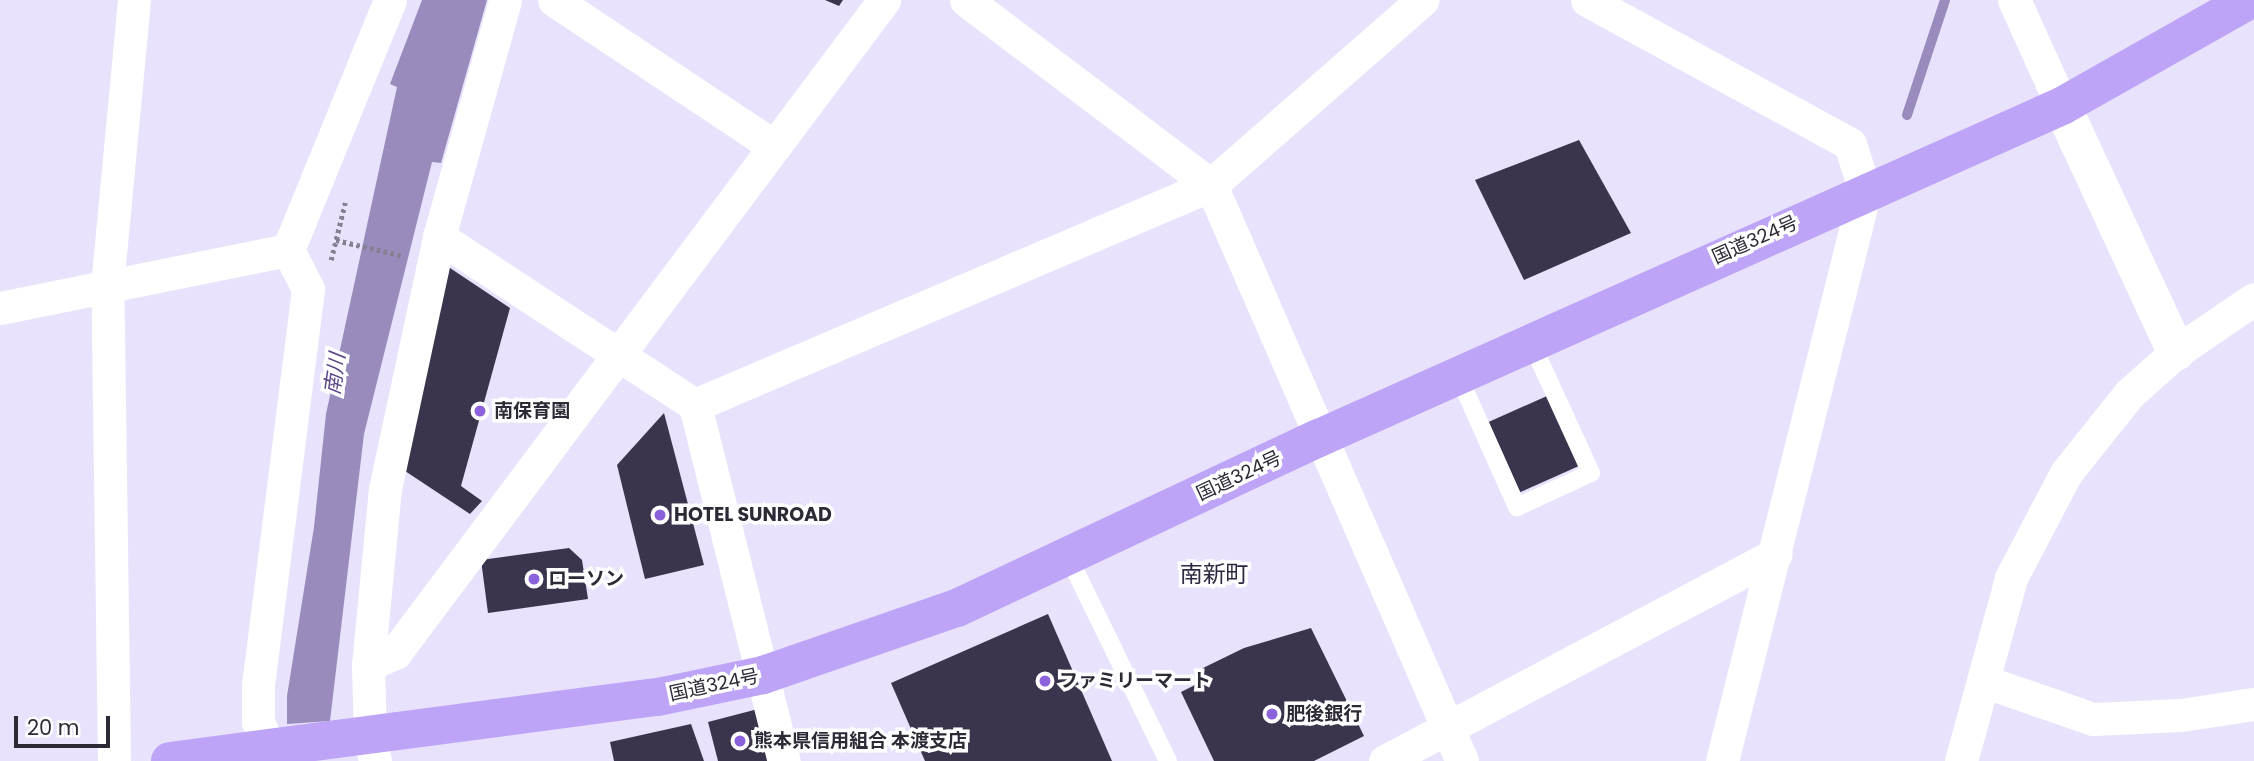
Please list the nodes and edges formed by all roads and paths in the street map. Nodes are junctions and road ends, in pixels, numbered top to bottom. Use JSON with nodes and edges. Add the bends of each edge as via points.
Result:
{"nodes":[{"id":1,"x":134,"y":0,"type":"edge"},
{"id":2,"x":390,"y":0,"type":"edge"},
{"id":3,"x":505,"y":0,"type":"edge"},
{"id":4,"x":554,"y":0,"type":"edge"},
{"id":5,"x":884,"y":0,"type":"edge"},
{"id":6,"x":967,"y":0,"type":"edge"},
{"id":7,"x":1422,"y":0,"type":"edge"},
{"id":8,"x":1587,"y":0,"type":"edge"},
{"id":9,"x":2014,"y":0,"type":"edge"},
{"id":10,"x":2249,"y":0,"type":"edge"},
{"id":11,"x":2062,"y":106,"type":"junction"},
{"id":12,"x":775,"y":146,"type":"junction"},
{"id":13,"x":1211,"y":185,"type":"junction"},
{"id":14,"x":1865,"y":191,"type":"junction"},
{"id":15,"x":439,"y":237,"type":"junction"},
{"id":16,"x":336,"y":240,"type":"dead end"},
{"id":17,"x":288,"y":250,"type":"junction"},
{"id":18,"x":409,"y":258,"type":"dead end"},
{"id":19,"x":107,"y":286,"type":"junction"},
{"id":20,"x":2254,"y":299,"type":"edge"},
{"id":21,"x":0,"y":308,"type":"edge"},
{"id":22,"x":1531,"y":342,"type":"junction"},
{"id":23,"x":2176,"y":352,"type":"junction"},
{"id":24,"x":620,"y":354,"type":"junction"},
{"id":25,"x":1458,"y":375,"type":"junction"},
{"id":26,"x":695,"y":405,"type":"junction"},
{"id":27,"x":1319,"y":438,"type":"junction"},
{"id":28,"x":1776,"y":554,"type":"junction"},
{"id":29,"x":1068,"y":556,"type":"junction"},
{"id":30,"x":368,"y":665,"type":"junction"},
{"id":31,"x":763,"y":676,"type":"junction"},
{"id":32,"x":1983,"y":681,"type":"junction"},
{"id":33,"x":2254,"y":704,"type":"edge"},
{"id":34,"x":1446,"y":727,"type":"junction"},
{"id":35,"x":366,"y":746,"type":"edge"},
{"id":36,"x":278,"y":752,"type":"edge"},
{"id":37,"x":114,"y":761,"type":"edge"},
{"id":38,"x":170,"y":761,"type":"edge"},
{"id":39,"x":784,"y":761,"type":"edge"},
{"id":40,"x":1168,"y":761,"type":"edge"},
{"id":41,"x":1385,"y":761,"type":"edge"},
{"id":42,"x":1462,"y":761,"type":"edge"},
{"id":43,"x":1722,"y":761,"type":"edge"},
{"id":44,"x":1961,"y":761,"type":"edge"}],
"edges":[{"from":1,"to":19,"type":"street"},
{"from":2,"to":17,"type":"street"},
{"from":3,"to":15,"type":"street"},
{"from":4,"to":12,"type":"street"},
{"from":5,"to":12,"type":"street"},
{"from":6,"to":13,"type":"street"},
{"from":7,"to":13,"type":"street"},
{"from":8,"to":14,"type":"street","via":[[1850,144]]},
{"from":9,"to":11,"type":"street"},
{"from":10,"to":11,"type":"highway","name":"国道324号"},
{"from":11,"to":14,"type":"highway","name":"国道324号"},
{"from":11,"to":23,"type":"street"},
{"from":12,"to":24,"type":"street"},
{"from":13,"to":26,"type":"street"},
{"from":13,"to":27,"type":"street"},
{"from":14,"to":22,"type":"highway","name":"国道324号"},
{"from":14,"to":28,"type":"street"},
{"from":15,"to":24,"type":"street"},
{"from":15,"to":30,"type":"street","via":[[385,489]]},
{"from":16,"to":18,"type":"path"},
{"from":17,"to":19,"type":"street"},
{"from":17,"to":36,"type":"street","via":[[308,289],[258,685],[258,722]]},
{"from":19,"to":21,"type":"street"},
{"from":19,"to":37,"type":"street"},
{"from":20,"to":23,"type":"street"},
{"from":22,"to":25,"type":"highway","name":"国道324号"},
{"from":22,"to":25,"type":"lane","via":[[1591,473],[1517,507]]},
{"from":23,"to":32,"type":"street","via":[[2129,394],[2066,473],[2011,578]]},
{"from":24,"to":26,"type":"street"},
{"from":24,"to":30,"type":"street","via":[[395,653]]},
{"from":25,"to":27,"type":"highway","name":"国道324号"},
{"from":26,"to":31,"type":"street"},
{"from":27,"to":29,"type":"highway","name":"国道324号"},
{"from":27,"to":34,"type":"street"},
{"from":28,"to":34,"type":"street"},
{"from":28,"to":43,"type":"street"},
{"from":29,"to":31,"type":"highway","name":"国道324号","via":[[957,608]]},
{"from":29,"to":40,"type":"lane"},
{"from":30,"to":35,"type":"street"},
{"from":31,"to":35,"type":"highway","name":"国道324号"},
{"from":31,"to":39,"type":"street"},
{"from":32,"to":33,"type":"street","via":[[2093,719],[2181,715]]},
{"from":32,"to":44,"type":"street"},
{"from":34,"to":41,"type":"street"},
{"from":34,"to":42,"type":"street"},
{"from":35,"to":36,"type":"highway","name":"国道324号"},
{"from":36,"to":38,"type":"highway","name":"国道324号"}]}
